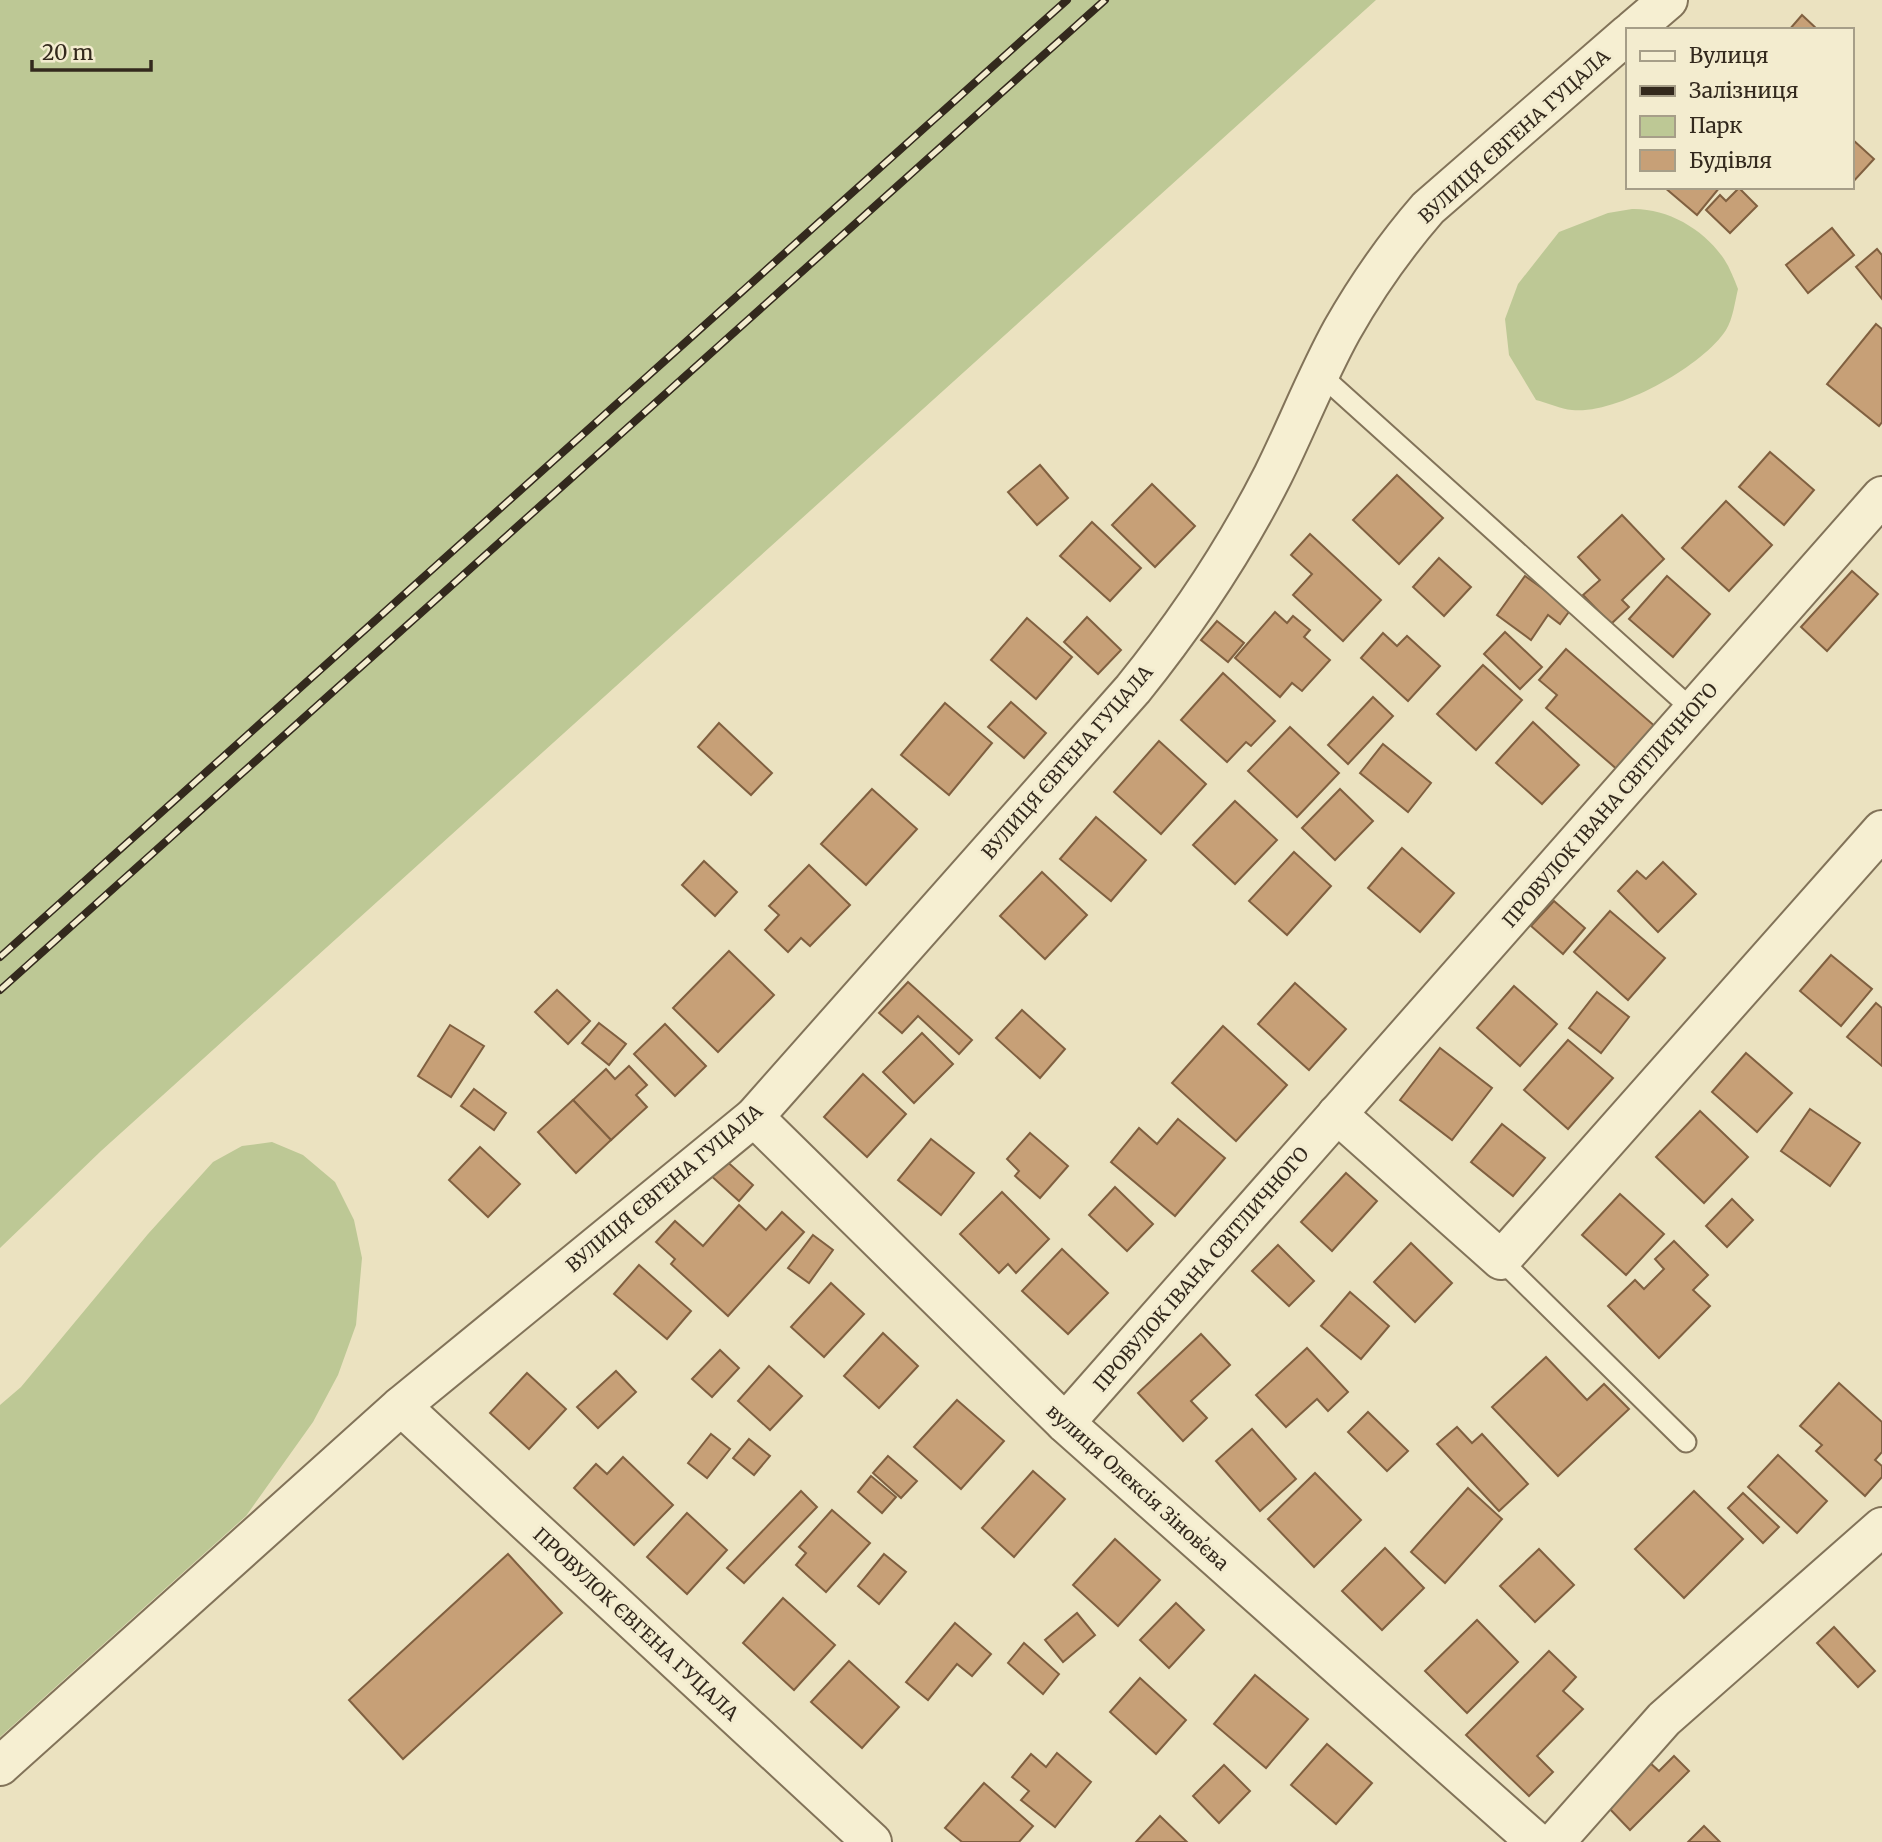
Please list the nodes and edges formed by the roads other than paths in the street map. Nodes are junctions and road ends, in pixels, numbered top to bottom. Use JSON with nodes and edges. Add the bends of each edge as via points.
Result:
{"nodes":[{"id":1,"x":1668,"y":0,"type":"edge"},
{"id":2,"x":1635,"y":28,"type":"edge"},
{"id":3,"x":1626,"y":36,"type":"edge"},
{"id":4,"x":1321,"y":375,"type":"junction"},
{"id":5,"x":1882,"y":496,"type":"edge"},
{"id":6,"x":1694,"y":711,"type":"junction"},
{"id":7,"x":1882,"y":830,"type":"edge"},
{"id":8,"x":1337,"y":1114,"type":"junction"},
{"id":9,"x":754,"y":1117,"type":"junction"},
{"id":10,"x":1500,"y":1260,"type":"junction"},
{"id":11,"x":401,"y":1406,"type":"junction"},
{"id":12,"x":1065,"y":1423,"type":"junction"},
{"id":13,"x":1686,"y":1442,"type":"dead end"},
{"id":14,"x":1882,"y":1527,"type":"edge"},
{"id":15,"x":0,"y":1766,"type":"edge"},
{"id":16,"x":872,"y":1842,"type":"edge"},
{"id":17,"x":1536,"y":1842,"type":"edge"},
{"id":18,"x":1555,"y":1842,"type":"edge"}],
"edges":[{"from":1,"to":2,"type":"street"},
{"from":3,"to":4,"type":"street","name":"ВУЛИЦЯ ЄВГЕНА ГУЦАЛА","via":[[1428,208],[1371,282]]},
{"from":4,"to":6,"type":"lane"},
{"from":4,"to":9,"type":"street","name":"ВУЛИЦЯ ЄВГЕНА ГУЦАЛА","via":[[1248,523],[1175,637]]},
{"from":5,"to":6,"type":"street","name":"ПРОВУЛОК ІВАНА СВІТЛИЧНОГО"},
{"from":6,"to":8,"type":"street","name":"ПРОВУЛОК ІВАНА СВІТЛИЧНОГО"},
{"from":7,"to":10,"type":"street"},
{"from":8,"to":10,"type":"street"},
{"from":8,"to":12,"type":"street","name":"ПРОВУЛОК ІВАНА СВІТЛИЧНОГО"},
{"from":9,"to":11,"type":"street","name":"ВУЛИЦЯ ЄВГЕНА ГУЦАЛА"},
{"from":9,"to":12,"type":"street","name":"вулиця Олексія Зіновʼєва"},
{"from":10,"to":13,"type":"lane"},
{"from":11,"to":15,"type":"street","name":"ВУЛИЦЯ ЄВГЕНА ГУЦАЛА"},
{"from":11,"to":16,"type":"street","name":"ПРОВУЛОК ЄВГЕНА ГУЦАЛА"},
{"from":12,"to":17,"type":"street","name":"вулиця Олексія Зіновʼєва"},
{"from":14,"to":18,"type":"street","via":[[1664,1719]]}]}
